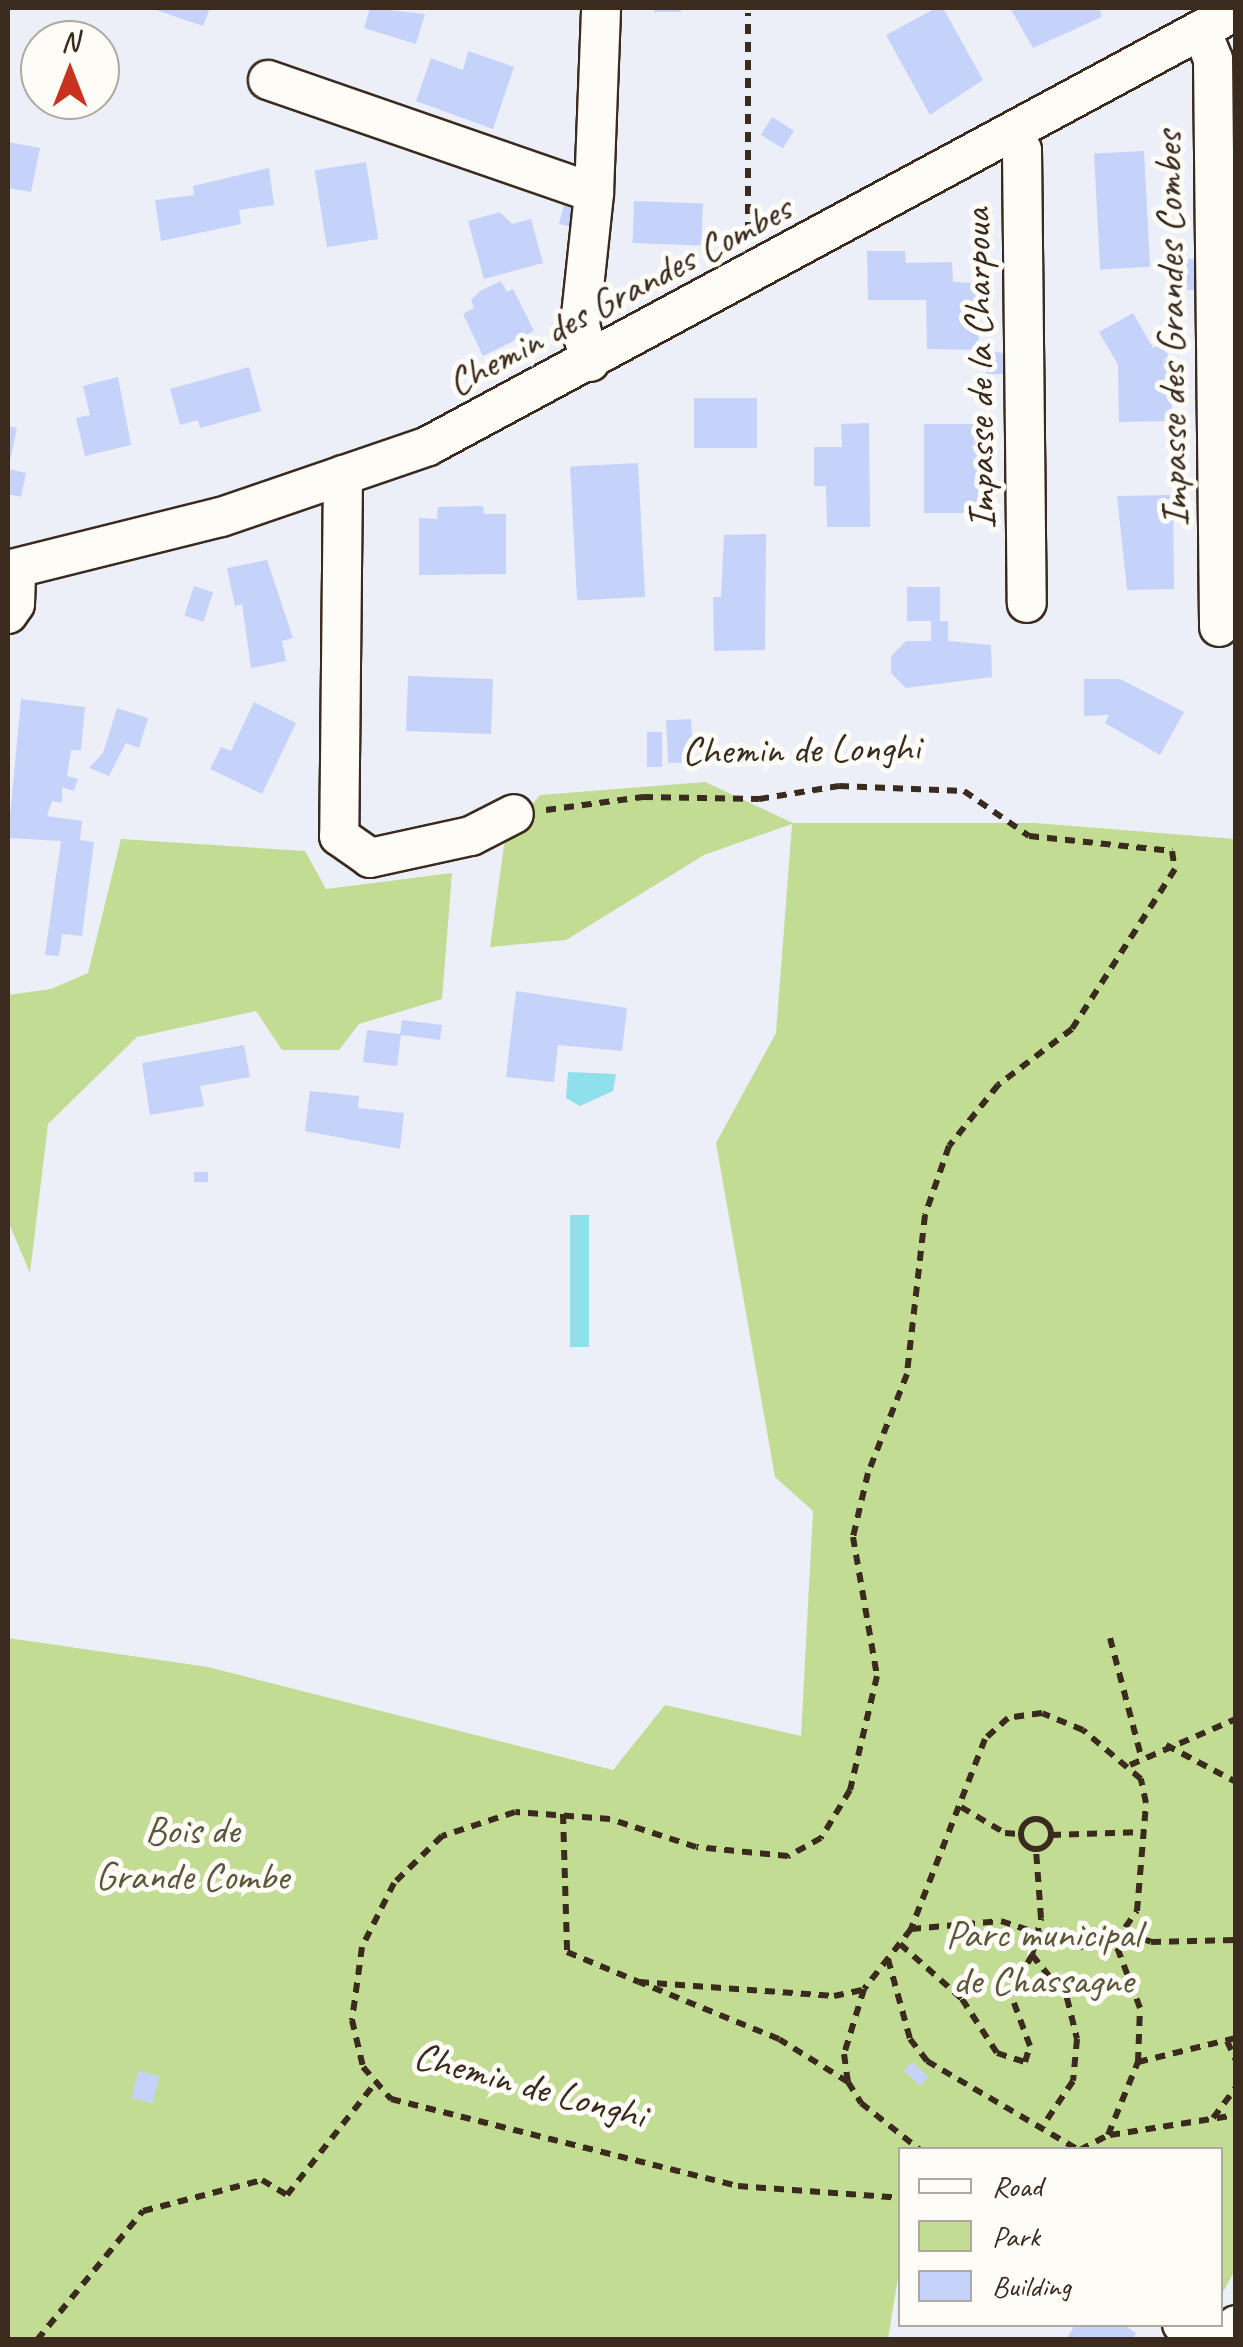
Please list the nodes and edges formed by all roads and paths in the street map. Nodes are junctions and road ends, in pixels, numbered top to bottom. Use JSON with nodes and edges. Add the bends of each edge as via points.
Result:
{"nodes":[{"id":1,"x":600,"y":8,"type":"edge"},
{"id":2,"x":1236,"y":10,"type":"edge"},
{"id":3,"x":748,"y":13,"type":"dead end"},
{"id":4,"x":1202,"y":32,"type":"junction"},
{"id":5,"x":268,"y":80,"type":"dead end"},
{"id":6,"x":1014,"y":135,"type":"junction"},
{"id":7,"x":594,"y":193,"type":"junction"},
{"id":8,"x":759,"y":272,"type":"junction"},
{"id":9,"x":590,"y":362,"type":"junction"},
{"id":10,"x":343,"y":475,"type":"junction"},
{"id":11,"x":12,"y":570,"type":"edge"},
{"id":12,"x":1027,"y":603,"type":"dead end"},
{"id":13,"x":8,"y":614,"type":"edge"},
{"id":14,"x":1219,"y":628,"type":"dead end"},
{"id":15,"x":514,"y":814,"type":"joint"},
{"id":16,"x":1110,"y":1638,"type":"dead end"},
{"id":17,"x":1236,"y":1719,"type":"edge"},
{"id":18,"x":1166,"y":1745,"type":"junction"},
{"id":19,"x":1141,"y":1756,"type":"junction"},
{"id":20,"x":1130,"y":1765,"type":"junction"},
{"id":21,"x":1236,"y":1782,"type":"edge"},
{"id":22,"x":961,"y":1807,"type":"junction"},
{"id":23,"x":563,"y":1814,"type":"junction"},
{"id":24,"x":1144,"y":1832,"type":"junction"},
{"id":25,"x":1020,"y":1834,"type":"junction"},
{"id":26,"x":1051,"y":1834,"type":"junction"},
{"id":27,"x":1036,"y":1850,"type":"junction"},
{"id":28,"x":1236,"y":1879,"type":"edge"},
{"id":29,"x":1236,"y":1888,"type":"edge"},
{"id":30,"x":911,"y":1929,"type":"junction"},
{"id":31,"x":1036,"y":1930,"type":"junction"},
{"id":32,"x":1126,"y":1934,"type":"junction"},
{"id":33,"x":1236,"y":1940,"type":"edge"},
{"id":34,"x":1115,"y":1942,"type":"junction"},
{"id":35,"x":900,"y":1944,"type":"junction"},
{"id":36,"x":1032,"y":1955,"type":"junction"},
{"id":37,"x":888,"y":1959,"type":"junction"},
{"id":38,"x":639,"y":1982,"type":"junction"},
{"id":39,"x":864,"y":1990,"type":"junction"},
{"id":40,"x":1231,"y":2040,"type":"edge"},
{"id":41,"x":1236,"y":2060,"type":"edge"},
{"id":42,"x":1138,"y":2062,"type":"junction"},
{"id":43,"x":376,"y":2082,"type":"junction"},
{"id":44,"x":848,"y":2082,"type":"junction"},
{"id":45,"x":1236,"y":2086,"type":"edge"},
{"id":46,"x":1236,"y":2115,"type":"edge"},
{"id":47,"x":1212,"y":2120,"type":"junction"},
{"id":48,"x":1040,"y":2130,"type":"junction"},
{"id":49,"x":1108,"y":2135,"type":"junction"},
{"id":50,"x":915,"y":2147,"type":"edge"},
{"id":51,"x":1073,"y":2147,"type":"edge"},
{"id":52,"x":1085,"y":2147,"type":"edge"},
{"id":53,"x":898,"y":2198,"type":"edge"},
{"id":54,"x":1236,"y":2325,"type":"edge"},
{"id":55,"x":37,"y":2340,"type":"edge"},
{"id":56,"x":1226,"y":2340,"type":"edge"}],
"edges":[{"from":1,"to":7,"type":"street"},
{"from":2,"to":4,"type":"street","name":"Chemin des Grandes Combes"},
{"from":3,"to":8,"type":"path","via":[[743,216]]},
{"from":4,"to":6,"type":"street","name":"Chemin des Grandes Combes"},
{"from":4,"to":14,"type":"street","name":"Impasse des Grandes Combes","via":[[1213,59]]},
{"from":5,"to":7,"type":"street"},
{"from":6,"to":8,"type":"street","name":"Chemin des Grandes Combes"},
{"from":6,"to":12,"type":"street","name":"Impasse de la Charpoua","via":[[1022,150]]},
{"from":7,"to":9,"type":"street","via":[[580,325]]},
{"from":8,"to":9,"type":"street","name":"Chemin des Grandes Combes"},
{"from":9,"to":10,"type":"street","name":"Chemin des Grandes Combes","via":[[428,446]]},
{"from":10,"to":11,"type":"street","name":"Chemin des Grandes Combes","via":[[221,516]]},
{"from":10,"to":15,"type":"street","via":[[339,836],[370,858],[471,836]]},
{"from":11,"to":13,"type":"street","via":[[15,604]]},
{"from":15,"to":23,"type":"path","name":"Chemin de Longhi","via":[[643,797],[760,799],[840,786],[964,791],[1029,836],[1172,851],[1175,869],[1072,1028],[998,1084],[949,1146],[925,1215],[908,1374],[868,1473],[853,1537],[878,1676],[850,1790],[821,1838],[788,1856],[733,1851]]},
{"from":16,"to":19,"type":"path"},
{"from":17,"to":18,"type":"path"},
{"from":18,"to":19,"type":"path"},
{"from":18,"to":21,"type":"path"},
{"from":19,"to":20,"type":"path"},
{"from":20,"to":22,"type":"path","via":[[1060,1718],[1025,1713],[995,1726],[985,1740]]},
{"from":20,"to":24,"type":"path","via":[[1144,1791]]},
{"from":22,"to":25,"type":"path","via":[[1005,1833]]},
{"from":22,"to":30,"type":"path"},
{"from":23,"to":38,"type":"path","via":[[566,1952]]},
{"from":23,"to":43,"type":"path","name":"Chemin de Longhi","via":[[516,1812],[442,1836],[394,1884],[362,1947],[352,2020],[363,2066]]},
{"from":24,"to":26,"type":"path"},
{"from":24,"to":32,"type":"path","via":[[1137,1911]]},
{"from":25,"to":26,"type":"path","via":[[1026,1822],[1040,1819]]},
{"from":25,"to":27,"type":"path"},
{"from":26,"to":27,"type":"path"},
{"from":27,"to":31,"type":"path"},
{"from":28,"to":29,"type":"path"},
{"from":30,"to":31,"type":"path","via":[[971,1919]]},
{"from":30,"to":35,"type":"path"},
{"from":31,"to":34,"type":"path","via":[[1079,1947]]},
{"from":31,"to":36,"type":"path"},
{"from":32,"to":33,"type":"path","via":[[1151,1942]]},
{"from":32,"to":34,"type":"path"},
{"from":34,"to":42,"type":"path","via":[[1140,2008]]},
{"from":35,"to":36,"type":"path","via":[[962,1999],[997,2053],[1018,2064],[1030,2056],[1030,2046],[1011,1995]]},
{"from":35,"to":37,"type":"path"},
{"from":36,"to":48,"type":"path","via":[[1067,1998],[1078,2040],[1073,2081]]},
{"from":37,"to":39,"type":"path"},
{"from":37,"to":48,"type":"path","via":[[910,2039],[927,2061]]},
{"from":38,"to":39,"type":"path","via":[[834,1996]]},
{"from":38,"to":44,"type":"path","via":[[779,2040]]},
{"from":39,"to":44,"type":"path","via":[[844,2054]]},
{"from":40,"to":41,"type":"path"},
{"from":40,"to":42,"type":"path"},
{"from":42,"to":49,"type":"path"},
{"from":43,"to":53,"type":"path","name":"Chemin de Longhi","via":[[391,2099],[738,2186]]},
{"from":43,"to":55,"type":"path","via":[[288,2195],[262,2180],[143,2211]]},
{"from":44,"to":50,"type":"path","via":[[889,2131]]},
{"from":45,"to":47,"type":"path"},
{"from":46,"to":47,"type":"path"},
{"from":47,"to":49,"type":"path"},
{"from":48,"to":51,"type":"path"},
{"from":49,"to":52,"type":"path"},
{"from":54,"to":56,"type":"street"}]}
